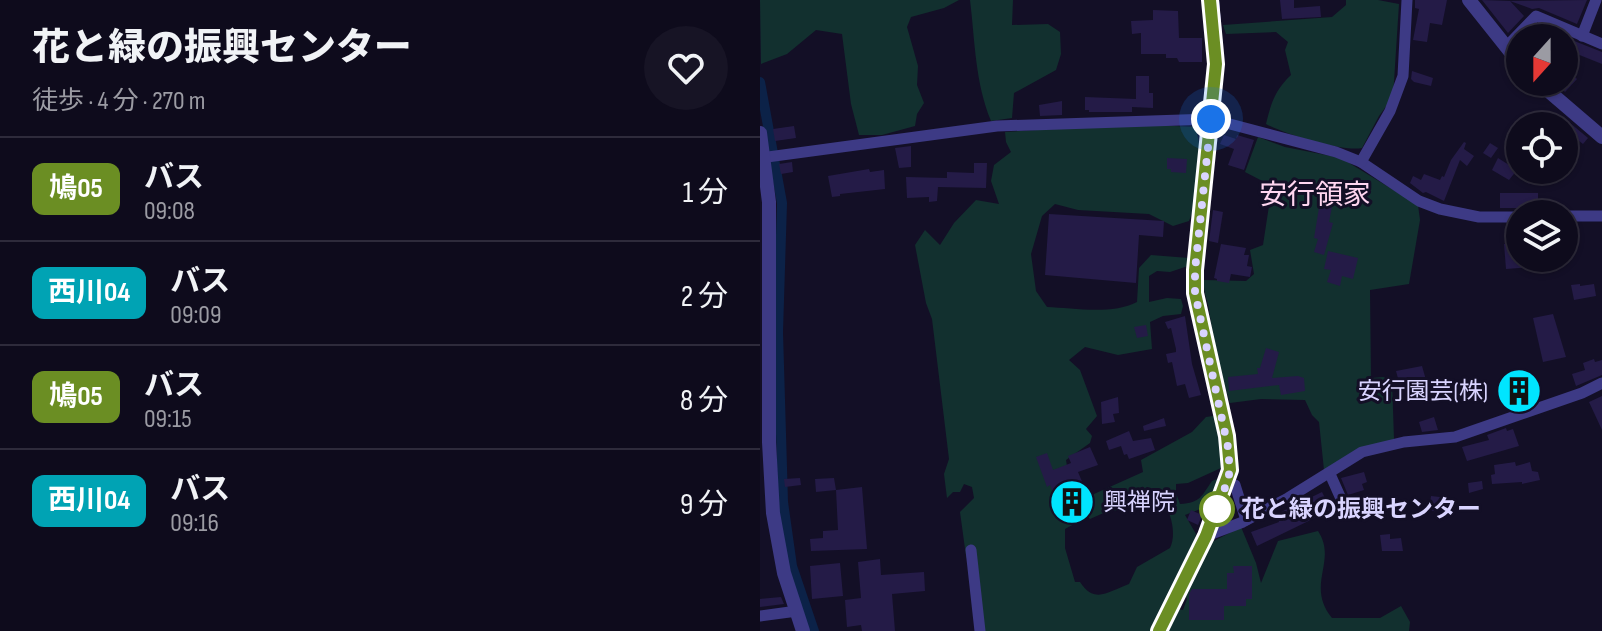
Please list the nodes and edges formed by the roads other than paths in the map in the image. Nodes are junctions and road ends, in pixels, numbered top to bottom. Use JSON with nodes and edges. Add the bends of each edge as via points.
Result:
{"nodes":[{"id":1,"x":1211,"y":0,"type":"edge"},
{"id":2,"x":1407,"y":0,"type":"edge"},
{"id":3,"x":1470,"y":0,"type":"edge"},
{"id":4,"x":1596,"y":0,"type":"edge"},
{"id":5,"x":1528,"y":24,"type":"edge"},
{"id":6,"x":1554,"y":24,"type":"edge"},
{"id":7,"x":1578,"y":34,"type":"edge"},
{"id":8,"x":1582,"y":36,"type":"junction"},
{"id":9,"x":1602,"y":44,"type":"edge"},
{"id":10,"x":1506,"y":47,"type":"edge"},
{"id":11,"x":1554,"y":96,"type":"edge"},
{"id":12,"x":1211,"y":119,"type":"junction"},
{"id":13,"x":760,"y":133,"type":"edge"},
{"id":14,"x":1602,"y":137,"type":"edge"},
{"id":15,"x":762,"y":158,"type":"edge"},
{"id":16,"x":1361,"y":162,"type":"junction"},
{"id":17,"x":1578,"y":216,"type":"edge"},
{"id":18,"x":1602,"y":216,"type":"edge"},
{"id":19,"x":1506,"y":217,"type":"edge"},
{"id":20,"x":764,"y":289,"type":"edge"},
{"id":21,"x":1602,"y":383,"type":"edge"},
{"id":22,"x":1330,"y":474,"type":"junction"},
{"id":23,"x":1227,"y":484,"type":"junction"},
{"id":24,"x":1346,"y":510,"type":"dead end"},
{"id":25,"x":1246,"y":520,"type":"junction"},
{"id":26,"x":1206,"y":536,"type":"junction"},
{"id":27,"x":971,"y":550,"type":"dead end"},
{"id":28,"x":797,"y":611,"type":"junction"},
{"id":29,"x":760,"y":616,"type":"edge"},
{"id":30,"x":803,"y":631,"type":"edge"},
{"id":31,"x":980,"y":631,"type":"edge"},
{"id":32,"x":1159,"y":631,"type":"edge"}],
"edges":[{"from":1,"to":12,"type":"main road","via":[[1216,64]]},
{"from":2,"to":16,"type":"street","via":[[1403,76]]},
{"from":3,"to":10,"type":"street"},
{"from":4,"to":8,"type":"street"},
{"from":5,"to":6,"type":"street","via":[[1536,16]]},
{"from":7,"to":8,"type":"street"},
{"from":8,"to":9,"type":"street"},
{"from":11,"to":14,"type":"street"},
{"from":12,"to":15,"type":"street","via":[[997,126]]},
{"from":12,"to":16,"type":"street"},
{"from":12,"to":23,"type":"main road","via":[[1195,293],[1227,436]]},
{"from":13,"to":15,"type":"street"},
{"from":15,"to":20,"type":"street","via":[[769,202]]},
{"from":16,"to":19,"type":"street","via":[[1428,205],[1479,217]]},
{"from":17,"to":18,"type":"street"},
{"from":20,"to":28,"type":"street","via":[[773,513]]},
{"from":21,"to":22,"type":"street","via":[[1455,437],[1362,452]]},
{"from":22,"to":24,"type":"street"},
{"from":22,"to":25,"type":"street"},
{"from":23,"to":25,"type":"street","via":[[1235,485]]},
{"from":23,"to":26,"type":"main road"},
{"from":25,"to":26,"type":"street"},
{"from":26,"to":32,"type":"main road"},
{"from":27,"to":31,"type":"street"},
{"from":28,"to":29,"type":"street"},
{"from":28,"to":30,"type":"street"}]}
